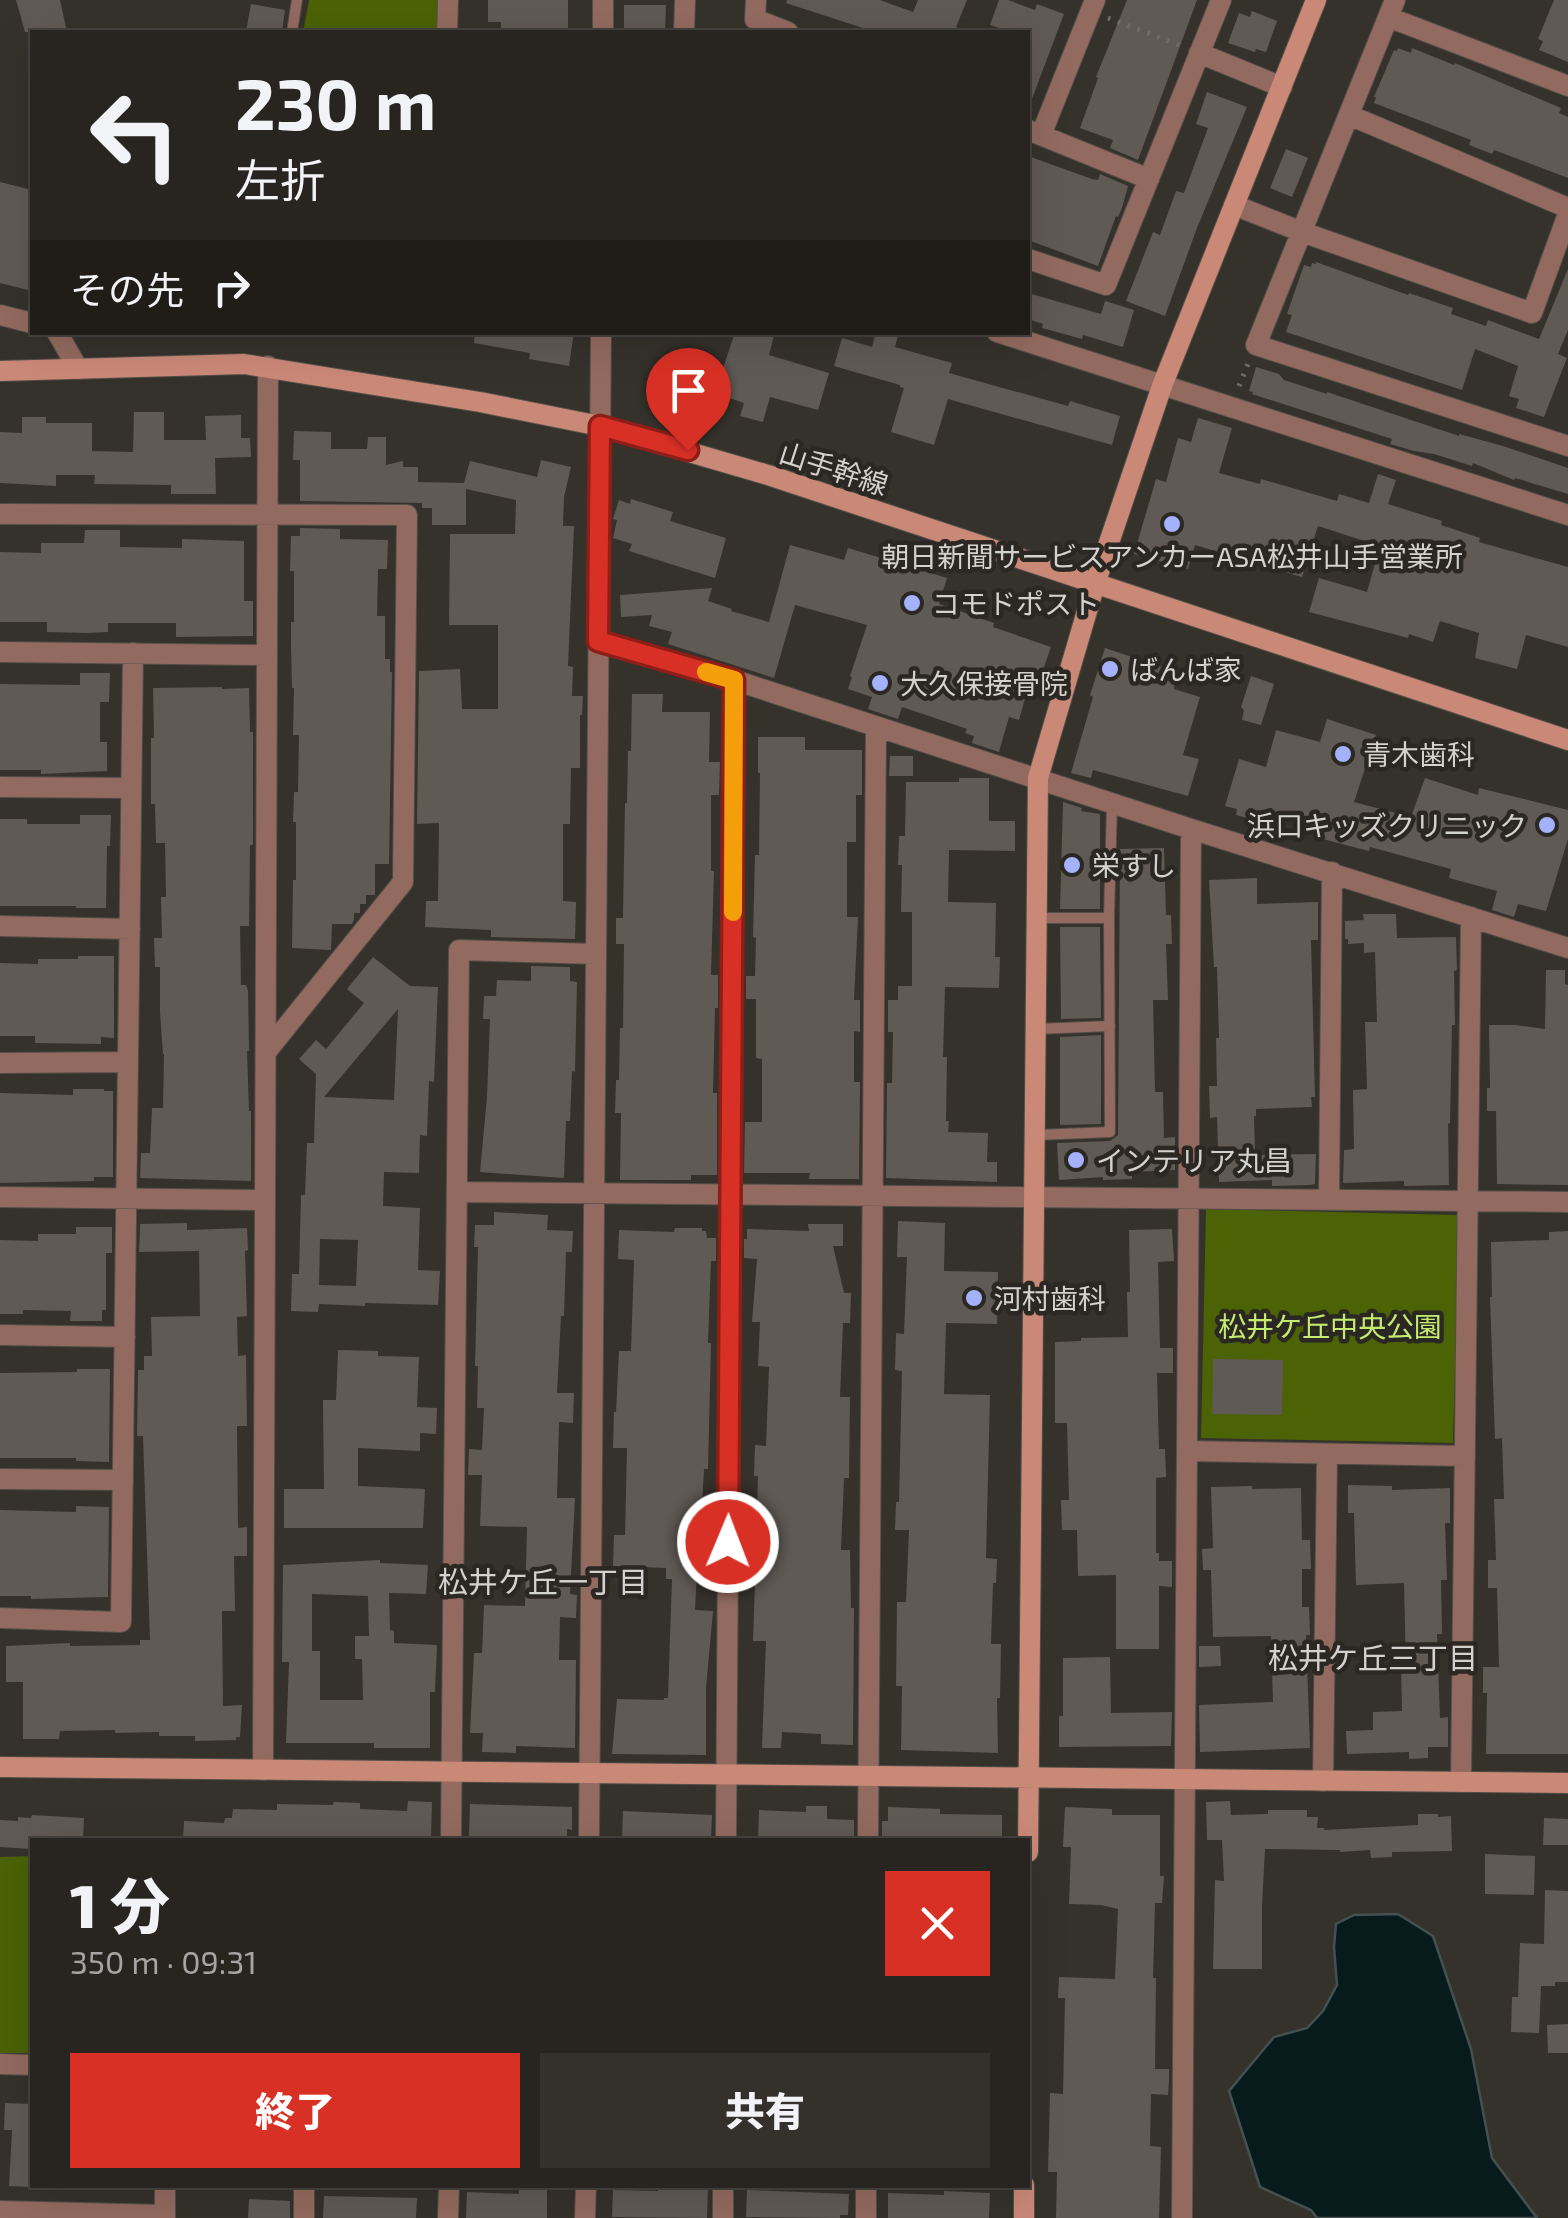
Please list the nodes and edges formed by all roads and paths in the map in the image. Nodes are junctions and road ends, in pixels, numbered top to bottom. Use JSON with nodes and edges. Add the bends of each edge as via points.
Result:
{"nodes":[{"id":1,"x":298,"y":0,"type":"edge"},
{"id":2,"x":448,"y":0,"type":"edge"},
{"id":3,"x":604,"y":0,"type":"edge"},
{"id":4,"x":684,"y":0,"type":"edge"},
{"id":5,"x":756,"y":0,"type":"edge"},
{"id":6,"x":1221,"y":0,"type":"edge"},
{"id":7,"x":1316,"y":0,"type":"edge"},
{"id":8,"x":1093,"y":6,"type":"edge"},
{"id":9,"x":1392,"y":9,"type":"edge"},
{"id":10,"x":292,"y":30,"type":"edge"},
{"id":11,"x":448,"y":30,"type":"edge"},
{"id":12,"x":603,"y":30,"type":"edge"},
{"id":13,"x":684,"y":30,"type":"edge"},
{"id":14,"x":783,"y":30,"type":"edge"},
{"id":15,"x":1200,"y":53,"type":"junction"},
{"id":16,"x":1568,"y":86,"type":"edge"},
{"id":17,"x":1282,"y":87,"type":"junction"},
{"id":18,"x":1348,"y":115,"type":"junction"},
{"id":19,"x":1034,"y":132,"type":"edge"},
{"id":20,"x":1148,"y":179,"type":"junction"},
{"id":21,"x":1234,"y":205,"type":"junction"},
{"id":22,"x":1568,"y":211,"type":"edge"},
{"id":23,"x":1302,"y":232,"type":"junction"},
{"id":24,"x":1030,"y":260,"type":"edge"},
{"id":25,"x":0,"y":315,"type":"edge"},
{"id":26,"x":30,"y":323,"type":"edge"},
{"id":27,"x":58,"y":335,"type":"edge"},
{"id":28,"x":601,"y":335,"type":"edge"},
{"id":29,"x":1006,"y":335,"type":"edge"},
{"id":30,"x":1256,"y":344,"type":"junction"},
{"id":31,"x":268,"y":366,"type":"junction"},
{"id":32,"x":78,"y":369,"type":"junction"},
{"id":33,"x":0,"y":371,"type":"edge"},
{"id":34,"x":705,"y":383,"type":"dead end"},
{"id":35,"x":1162,"y":386,"type":"junction"},
{"id":36,"x":1230,"y":408,"type":"junction"},
{"id":37,"x":600,"y":426,"type":"junction"},
{"id":38,"x":1568,"y":446,"type":"edge"},
{"id":39,"x":688,"y":450,"type":"junction"},
{"id":40,"x":0,"y":514,"type":"edge"},
{"id":41,"x":267,"y":514,"type":"junction"},
{"id":42,"x":1568,"y":515,"type":"edge"},
{"id":43,"x":1095,"y":584,"type":"junction"},
{"id":44,"x":598,"y":641,"type":"junction"},
{"id":45,"x":0,"y":652,"type":"edge"},
{"id":46,"x":134,"y":653,"type":"junction"},
{"id":47,"x":267,"y":655,"type":"junction"},
{"id":48,"x":734,"y":680,"type":"junction"},
{"id":49,"x":876,"y":727,"type":"junction"},
{"id":50,"x":1568,"y":740,"type":"edge"},
{"id":51,"x":1038,"y":778,"type":"junction"},
{"id":52,"x":0,"y":788,"type":"edge"},
{"id":53,"x":132,"y":788,"type":"junction"},
{"id":54,"x":1112,"y":802,"type":"junction"},
{"id":55,"x":1192,"y":829,"type":"junction"},
{"id":56,"x":1332,"y":872,"type":"junction"},
{"id":57,"x":1472,"y":917,"type":"junction"},
{"id":58,"x":1037,"y":918,"type":"junction"},
{"id":59,"x":1109,"y":918,"type":"junction"},
{"id":60,"x":0,"y":926,"type":"edge"},
{"id":61,"x":130,"y":930,"type":"junction"},
{"id":62,"x":1568,"y":948,"type":"edge"},
{"id":63,"x":596,"y":954,"type":"junction"},
{"id":64,"x":1110,"y":1026,"type":"junction"},
{"id":65,"x":1036,"y":1029,"type":"junction"},
{"id":66,"x":266,"y":1052,"type":"junction"},
{"id":67,"x":128,"y":1062,"type":"junction"},
{"id":68,"x":0,"y":1064,"type":"edge"},
{"id":69,"x":1035,"y":1135,"type":"junction"},
{"id":70,"x":457,"y":1192,"type":"junction"},
{"id":71,"x":594,"y":1193,"type":"junction"},
{"id":72,"x":731,"y":1194,"type":"junction"},
{"id":73,"x":873,"y":1195,"type":"junction"},
{"id":74,"x":0,"y":1197,"type":"edge"},
{"id":75,"x":1034,"y":1197,"type":"junction"},
{"id":76,"x":127,"y":1198,"type":"junction"},
{"id":77,"x":1189,"y":1199,"type":"junction"},
{"id":78,"x":265,"y":1200,"type":"junction"},
{"id":79,"x":1329,"y":1200,"type":"junction"},
{"id":80,"x":1468,"y":1201,"type":"junction"},
{"id":81,"x":1568,"y":1202,"type":"edge"},
{"id":82,"x":0,"y":1335,"type":"edge"},
{"id":83,"x":125,"y":1337,"type":"junction"},
{"id":84,"x":1187,"y":1451,"type":"junction"},
{"id":85,"x":1327,"y":1455,"type":"junction"},
{"id":86,"x":1465,"y":1456,"type":"junction"},
{"id":87,"x":0,"y":1478,"type":"edge"},
{"id":88,"x":123,"y":1480,"type":"junction"},
{"id":89,"x":0,"y":1618,"type":"edge"},
{"id":90,"x":0,"y":1767,"type":"edge"},
{"id":91,"x":263,"y":1770,"type":"junction"},
{"id":92,"x":452,"y":1772,"type":"junction"},
{"id":93,"x":589,"y":1773,"type":"junction"},
{"id":94,"x":726,"y":1775,"type":"junction"},
{"id":95,"x":869,"y":1776,"type":"junction"},
{"id":96,"x":1028,"y":1778,"type":"junction"},
{"id":97,"x":1184,"y":1779,"type":"junction"},
{"id":98,"x":1323,"y":1780,"type":"junction"},
{"id":99,"x":1461,"y":1782,"type":"junction"},
{"id":100,"x":1568,"y":1783,"type":"edge"},
{"id":101,"x":452,"y":1838,"type":"edge"},
{"id":102,"x":588,"y":1838,"type":"edge"},
{"id":103,"x":726,"y":1838,"type":"edge"},
{"id":104,"x":868,"y":1838,"type":"edge"},
{"id":105,"x":1028,"y":1838,"type":"edge"},
{"id":106,"x":0,"y":2064,"type":"edge"},
{"id":107,"x":30,"y":2065,"type":"edge"},
{"id":108,"x":165,"y":2188,"type":"edge"},
{"id":109,"x":304,"y":2188,"type":"edge"},
{"id":110,"x":449,"y":2188,"type":"edge"},
{"id":111,"x":586,"y":2188,"type":"edge"},
{"id":112,"x":724,"y":2188,"type":"edge"},
{"id":113,"x":866,"y":2188,"type":"edge"},
{"id":114,"x":1024,"y":2188,"type":"edge"},
{"id":115,"x":0,"y":2211,"type":"edge"},
{"id":116,"x":165,"y":2217,"type":"edge"},
{"id":117,"x":304,"y":2218,"type":"edge"},
{"id":118,"x":448,"y":2218,"type":"edge"},
{"id":119,"x":586,"y":2218,"type":"edge"},
{"id":120,"x":723,"y":2218,"type":"edge"},
{"id":121,"x":866,"y":2218,"type":"edge"},
{"id":122,"x":1024,"y":2218,"type":"edge"},
{"id":123,"x":1182,"y":2218,"type":"edge"}],
"edges":[{"from":1,"to":10,"type":"lane"},
{"from":2,"to":11,"type":"street"},
{"from":3,"to":12,"type":"street"},
{"from":4,"to":13,"type":"street"},
{"from":5,"to":14,"type":"street","via":[[756,19]]},
{"from":6,"to":15,"type":"street"},
{"from":7,"to":17,"type":"street"},
{"from":8,"to":15,"type":"path"},
{"from":8,"to":19,"type":"street"},
{"from":9,"to":16,"type":"street"},
{"from":9,"to":18,"type":"street"},
{"from":15,"to":17,"type":"street"},
{"from":15,"to":20,"type":"street"},
{"from":17,"to":21,"type":"street"},
{"from":18,"to":22,"type":"street"},
{"from":18,"to":23,"type":"street"},
{"from":19,"to":20,"type":"street"},
{"from":20,"to":24,"type":"street","via":[[1106,284]]},
{"from":21,"to":23,"type":"street"},
{"from":21,"to":35,"type":"street"},
{"from":22,"to":23,"type":"street","via":[[1532,313]]},
{"from":23,"to":30,"type":"street"},
{"from":25,"to":26,"type":"street"},
{"from":27,"to":32,"type":"street"},
{"from":28,"to":37,"type":"street"},
{"from":29,"to":35,"type":"street"},
{"from":30,"to":36,"type":"path"},
{"from":30,"to":38,"type":"street"},
{"from":31,"to":32,"type":"street","name":"山手幹線"},
{"from":31,"to":37,"type":"street","name":"山手幹線"},
{"from":31,"to":41,"type":"street"},
{"from":32,"to":33,"type":"street","name":"山手幹線"},
{"from":34,"to":39,"type":"lane"},
{"from":35,"to":36,"type":"street"},
{"from":35,"to":43,"type":"street"},
{"from":36,"to":42,"type":"street"},
{"from":37,"to":39,"type":"street","name":"山手幹線"},
{"from":37,"to":44,"type":"street"},
{"from":39,"to":43,"type":"street","name":"山手幹線"},
{"from":40,"to":41,"type":"street"},
{"from":41,"to":47,"type":"street"},
{"from":41,"to":66,"type":"street","via":[[408,515],[403,882]]},
{"from":43,"to":50,"type":"street","name":"山手幹線"},
{"from":43,"to":51,"type":"street"},
{"from":44,"to":48,"type":"street"},
{"from":44,"to":63,"type":"street"},
{"from":45,"to":46,"type":"street"},
{"from":46,"to":47,"type":"street"},
{"from":46,"to":53,"type":"street"},
{"from":47,"to":66,"type":"street"},
{"from":48,"to":49,"type":"street"},
{"from":48,"to":72,"type":"street"},
{"from":49,"to":51,"type":"street"},
{"from":49,"to":73,"type":"street"},
{"from":51,"to":54,"type":"street"},
{"from":51,"to":58,"type":"street"},
{"from":52,"to":53,"type":"street"},
{"from":53,"to":61,"type":"street"},
{"from":54,"to":55,"type":"street"},
{"from":54,"to":59,"type":"lane"},
{"from":55,"to":56,"type":"street"},
{"from":55,"to":77,"type":"street"},
{"from":56,"to":57,"type":"street"},
{"from":56,"to":79,"type":"street"},
{"from":57,"to":62,"type":"street"},
{"from":57,"to":80,"type":"street"},
{"from":58,"to":59,"type":"lane"},
{"from":58,"to":65,"type":"street"},
{"from":59,"to":64,"type":"lane"},
{"from":60,"to":61,"type":"street"},
{"from":61,"to":67,"type":"street"},
{"from":63,"to":70,"type":"street","via":[[459,950]]},
{"from":63,"to":71,"type":"street"},
{"from":64,"to":65,"type":"lane"},
{"from":64,"to":69,"type":"lane","via":[[1110,1132]]},
{"from":65,"to":69,"type":"street"},
{"from":66,"to":78,"type":"street"},
{"from":67,"to":68,"type":"street"},
{"from":67,"to":76,"type":"street"},
{"from":69,"to":75,"type":"street"},
{"from":70,"to":71,"type":"street"},
{"from":70,"to":92,"type":"street"},
{"from":71,"to":72,"type":"street"},
{"from":71,"to":93,"type":"street"},
{"from":72,"to":73,"type":"street"},
{"from":72,"to":94,"type":"street"},
{"from":73,"to":75,"type":"street"},
{"from":73,"to":95,"type":"street"},
{"from":74,"to":76,"type":"street"},
{"from":75,"to":77,"type":"street"},
{"from":75,"to":96,"type":"street"},
{"from":76,"to":78,"type":"street"},
{"from":76,"to":83,"type":"street"},
{"from":77,"to":79,"type":"street"},
{"from":77,"to":84,"type":"street"},
{"from":78,"to":91,"type":"street"},
{"from":79,"to":80,"type":"street"},
{"from":80,"to":81,"type":"street"},
{"from":80,"to":86,"type":"street"},
{"from":82,"to":83,"type":"street"},
{"from":83,"to":88,"type":"street"},
{"from":84,"to":85,"type":"street"},
{"from":84,"to":97,"type":"street"},
{"from":85,"to":86,"type":"street"},
{"from":85,"to":98,"type":"street"},
{"from":86,"to":99,"type":"street"},
{"from":87,"to":88,"type":"street"},
{"from":88,"to":89,"type":"street","via":[[121,1622]]},
{"from":90,"to":91,"type":"street"},
{"from":91,"to":92,"type":"street"},
{"from":92,"to":93,"type":"street"},
{"from":92,"to":101,"type":"street"},
{"from":93,"to":94,"type":"street"},
{"from":93,"to":102,"type":"street"},
{"from":94,"to":95,"type":"street"},
{"from":94,"to":103,"type":"street"},
{"from":95,"to":96,"type":"street"},
{"from":95,"to":104,"type":"street"},
{"from":96,"to":97,"type":"street"},
{"from":96,"to":105,"type":"street"},
{"from":97,"to":98,"type":"street"},
{"from":97,"to":123,"type":"street"},
{"from":98,"to":99,"type":"street"},
{"from":99,"to":100,"type":"street"},
{"from":106,"to":107,"type":"street"},
{"from":108,"to":116,"type":"street"},
{"from":109,"to":117,"type":"street"},
{"from":110,"to":118,"type":"street"},
{"from":111,"to":119,"type":"street"},
{"from":112,"to":120,"type":"street"},
{"from":113,"to":121,"type":"street"},
{"from":114,"to":122,"type":"street"},
{"from":115,"to":116,"type":"street"}]}
